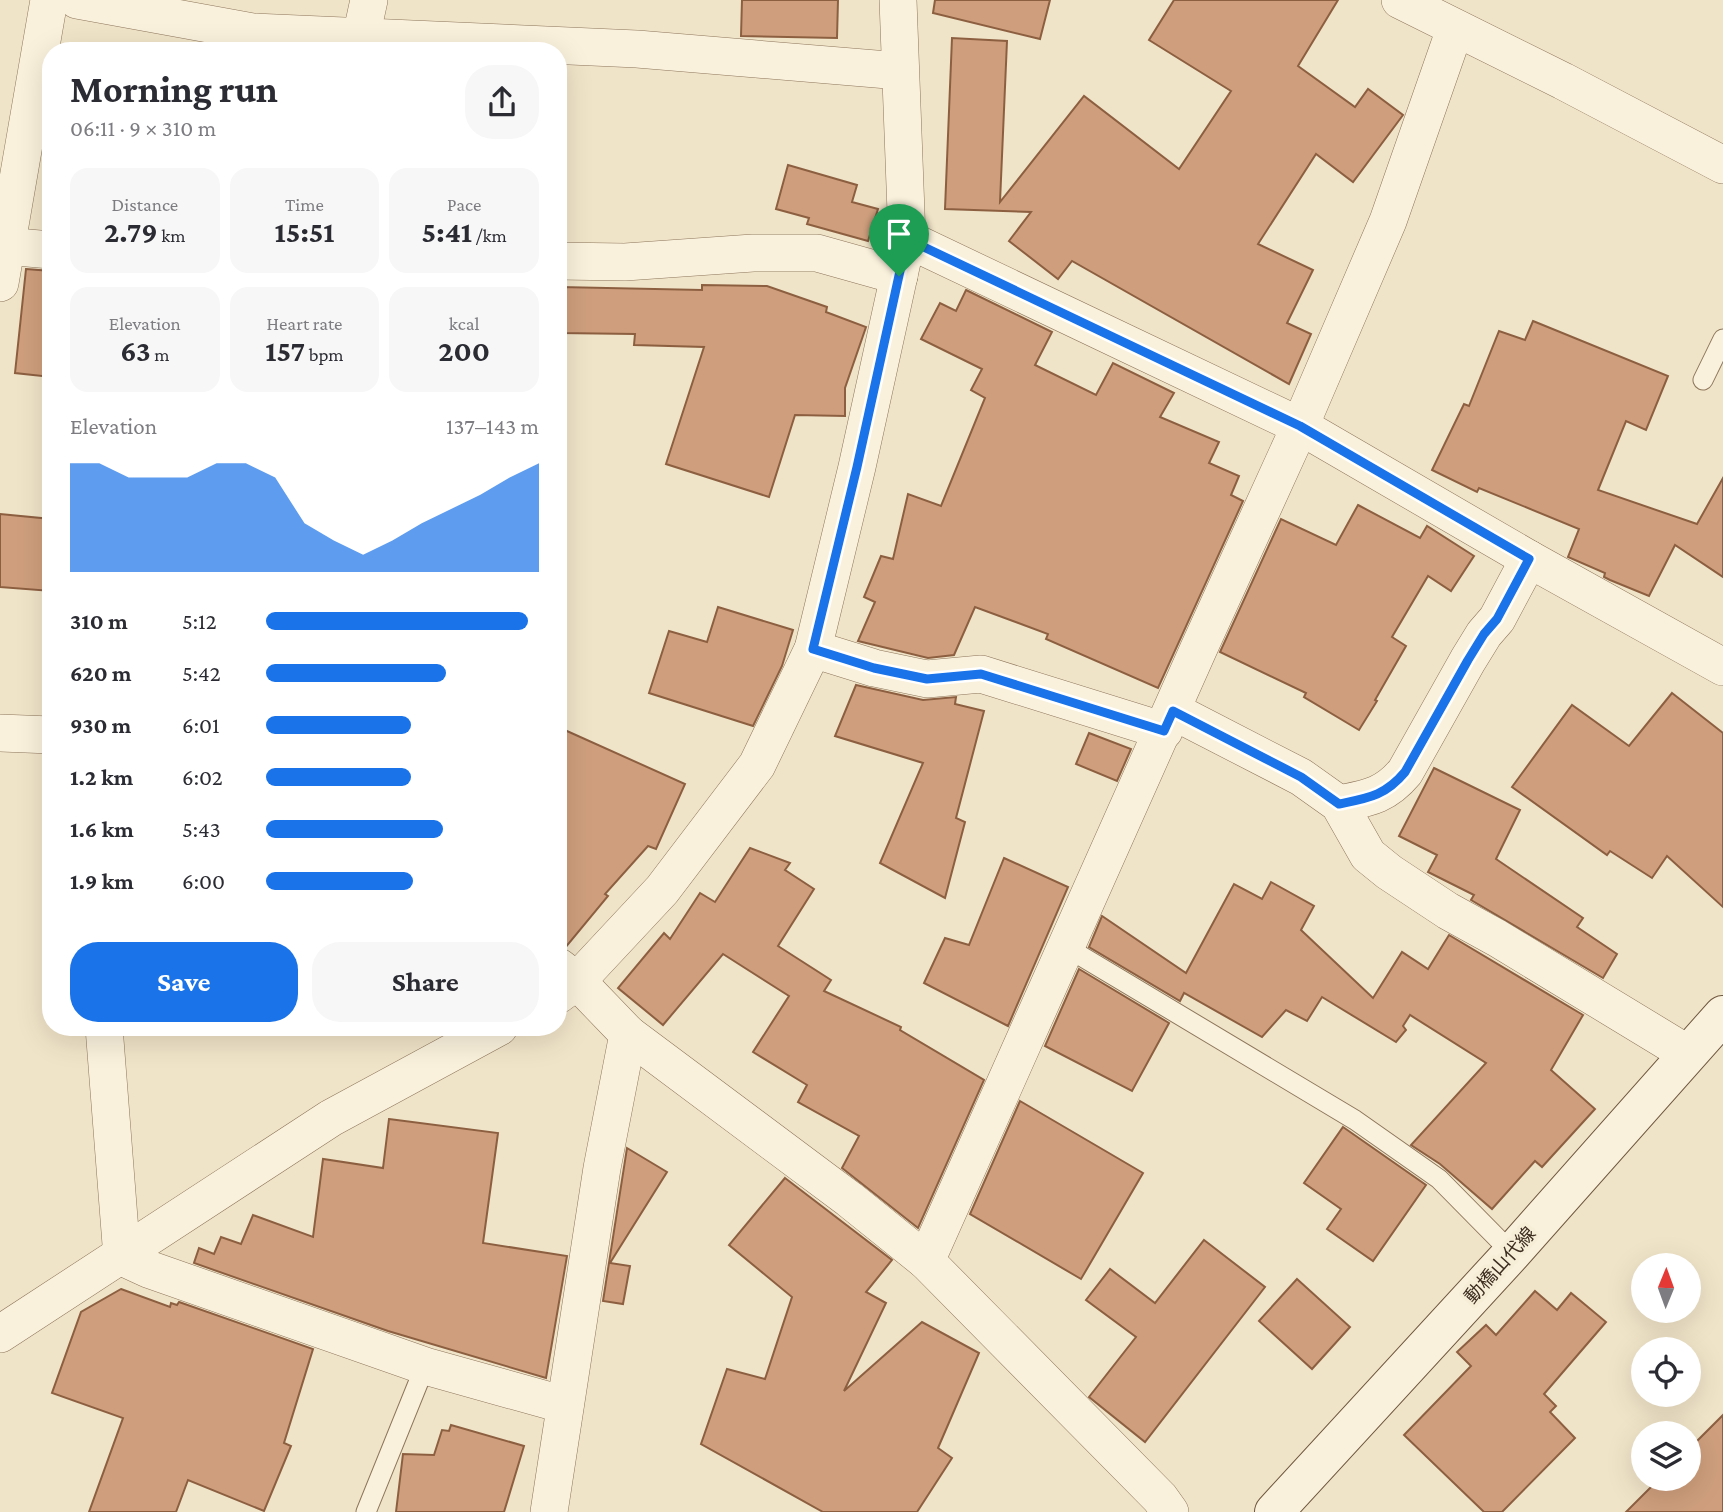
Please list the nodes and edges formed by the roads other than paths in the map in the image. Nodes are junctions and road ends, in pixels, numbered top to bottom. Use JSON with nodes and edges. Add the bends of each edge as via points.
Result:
{"nodes":[{"id":1,"x":49,"y":0,"type":"edge"},
{"id":2,"x":77,"y":0,"type":"edge"},
{"id":3,"x":369,"y":0,"type":"edge"},
{"id":4,"x":898,"y":0,"type":"edge"},
{"id":5,"x":1400,"y":0,"type":"edge"},
{"id":6,"x":1455,"y":29,"type":"junction"},
{"id":7,"x":361,"y":37,"type":"junction"},
{"id":8,"x":476,"y":42,"type":"edge"},
{"id":9,"x":567,"y":46,"type":"edge"},
{"id":10,"x":900,"y":71,"type":"junction"},
{"id":11,"x":1723,"y":165,"type":"edge"},
{"id":12,"x":907,"y":239,"type":"junction"},
{"id":13,"x":5,"y":246,"type":"junction"},
{"id":14,"x":42,"y":249,"type":"edge"},
{"id":15,"x":567,"y":261,"type":"edge"},
{"id":16,"x":899,"y":276,"type":"junction"},
{"id":17,"x":0,"y":283,"type":"edge"},
{"id":18,"x":1723,"y":339,"type":"edge"},
{"id":19,"x":1703,"y":380,"type":"dead end"},
{"id":20,"x":1300,"y":426,"type":"junction"},
{"id":21,"x":1529,"y":559,"type":"junction"},
{"id":22,"x":813,"y":649,"type":"junction"},
{"id":23,"x":1723,"y":667,"type":"edge"},
{"id":24,"x":1168,"y":721,"type":"junction"},
{"id":25,"x":0,"y":733,"type":"edge"},
{"id":26,"x":42,"y":735,"type":"edge"},
{"id":27,"x":1339,"y":804,"type":"junction"},
{"id":28,"x":1066,"y":947,"type":"junction"},
{"id":29,"x":567,"y":978,"type":"edge"},
{"id":30,"x":567,"y":983,"type":"edge"},
{"id":31,"x":1723,"y":1015,"type":"edge"},
{"id":32,"x":628,"y":1034,"type":"junction"},
{"id":33,"x":105,"y":1036,"type":"edge"},
{"id":34,"x":482,"y":1036,"type":"edge"},
{"id":35,"x":1688,"y":1054,"type":"junction"},
{"id":36,"x":1512,"y":1253,"type":"junction"},
{"id":37,"x":122,"y":1257,"type":"junction"},
{"id":38,"x":926,"y":1261,"type":"junction"},
{"id":39,"x":0,"y":1334,"type":"edge"},
{"id":40,"x":425,"y":1366,"type":"junction"},
{"id":41,"x":565,"y":1405,"type":"junction"},
{"id":42,"x":366,"y":1512,"type":"edge"},
{"id":43,"x":549,"y":1512,"type":"edge"},
{"id":44,"x":1170,"y":1512,"type":"edge"},
{"id":45,"x":1274,"y":1512,"type":"edge"}],
"edges":[{"from":1,"to":13,"type":"street"},
{"from":2,"to":7,"type":"street","via":[[253,32]]},
{"from":3,"to":7,"type":"street"},
{"from":4,"to":10,"type":"street"},
{"from":5,"to":6,"type":"street"},
{"from":6,"to":11,"type":"street"},
{"from":6,"to":20,"type":"street","via":[[1388,221]]},
{"from":7,"to":8,"type":"street"},
{"from":9,"to":10,"type":"street"},
{"from":10,"to":12,"type":"street"},
{"from":12,"to":16,"type":"street"},
{"from":12,"to":20,"type":"street"},
{"from":13,"to":14,"type":"street"},
{"from":13,"to":17,"type":"street"},
{"from":15,"to":16,"type":"street","via":[[817,253]]},
{"from":16,"to":22,"type":"street"},
{"from":18,"to":19,"type":"lane"},
{"from":20,"to":21,"type":"street"},
{"from":20,"to":24,"type":"street"},
{"from":21,"to":23,"type":"street"},
{"from":21,"to":27,"type":"street","via":[[1405,772],[1392,788]]},
{"from":22,"to":24,"type":"street","via":[[927,679],[981,674]]},
{"from":22,"to":29,"type":"street","via":[[757,765],[662,890]]},
{"from":24,"to":27,"type":"street","via":[[1301,777]]},
{"from":24,"to":28,"type":"street"},
{"from":25,"to":26,"type":"street"},
{"from":27,"to":35,"type":"street","via":[[1368,855],[1389,872]]},
{"from":28,"to":36,"type":"lane","via":[[1355,1120],[1439,1179]]},
{"from":28,"to":38,"type":"street"},
{"from":30,"to":32,"type":"street"},
{"from":31,"to":35,"type":"main road","name":"動橋山代線"},
{"from":32,"to":38,"type":"street"},
{"from":32,"to":41,"type":"street"},
{"from":33,"to":37,"type":"street"},
{"from":34,"to":37,"type":"street","via":[[331,1118]]},
{"from":35,"to":36,"type":"main road","name":"動橋山代線"},
{"from":36,"to":45,"type":"main road","name":"動橋山代線"},
{"from":37,"to":39,"type":"street"},
{"from":37,"to":40,"type":"street"},
{"from":38,"to":44,"type":"street"},
{"from":40,"to":41,"type":"street"},
{"from":40,"to":42,"type":"lane"},
{"from":41,"to":43,"type":"street"}]}
